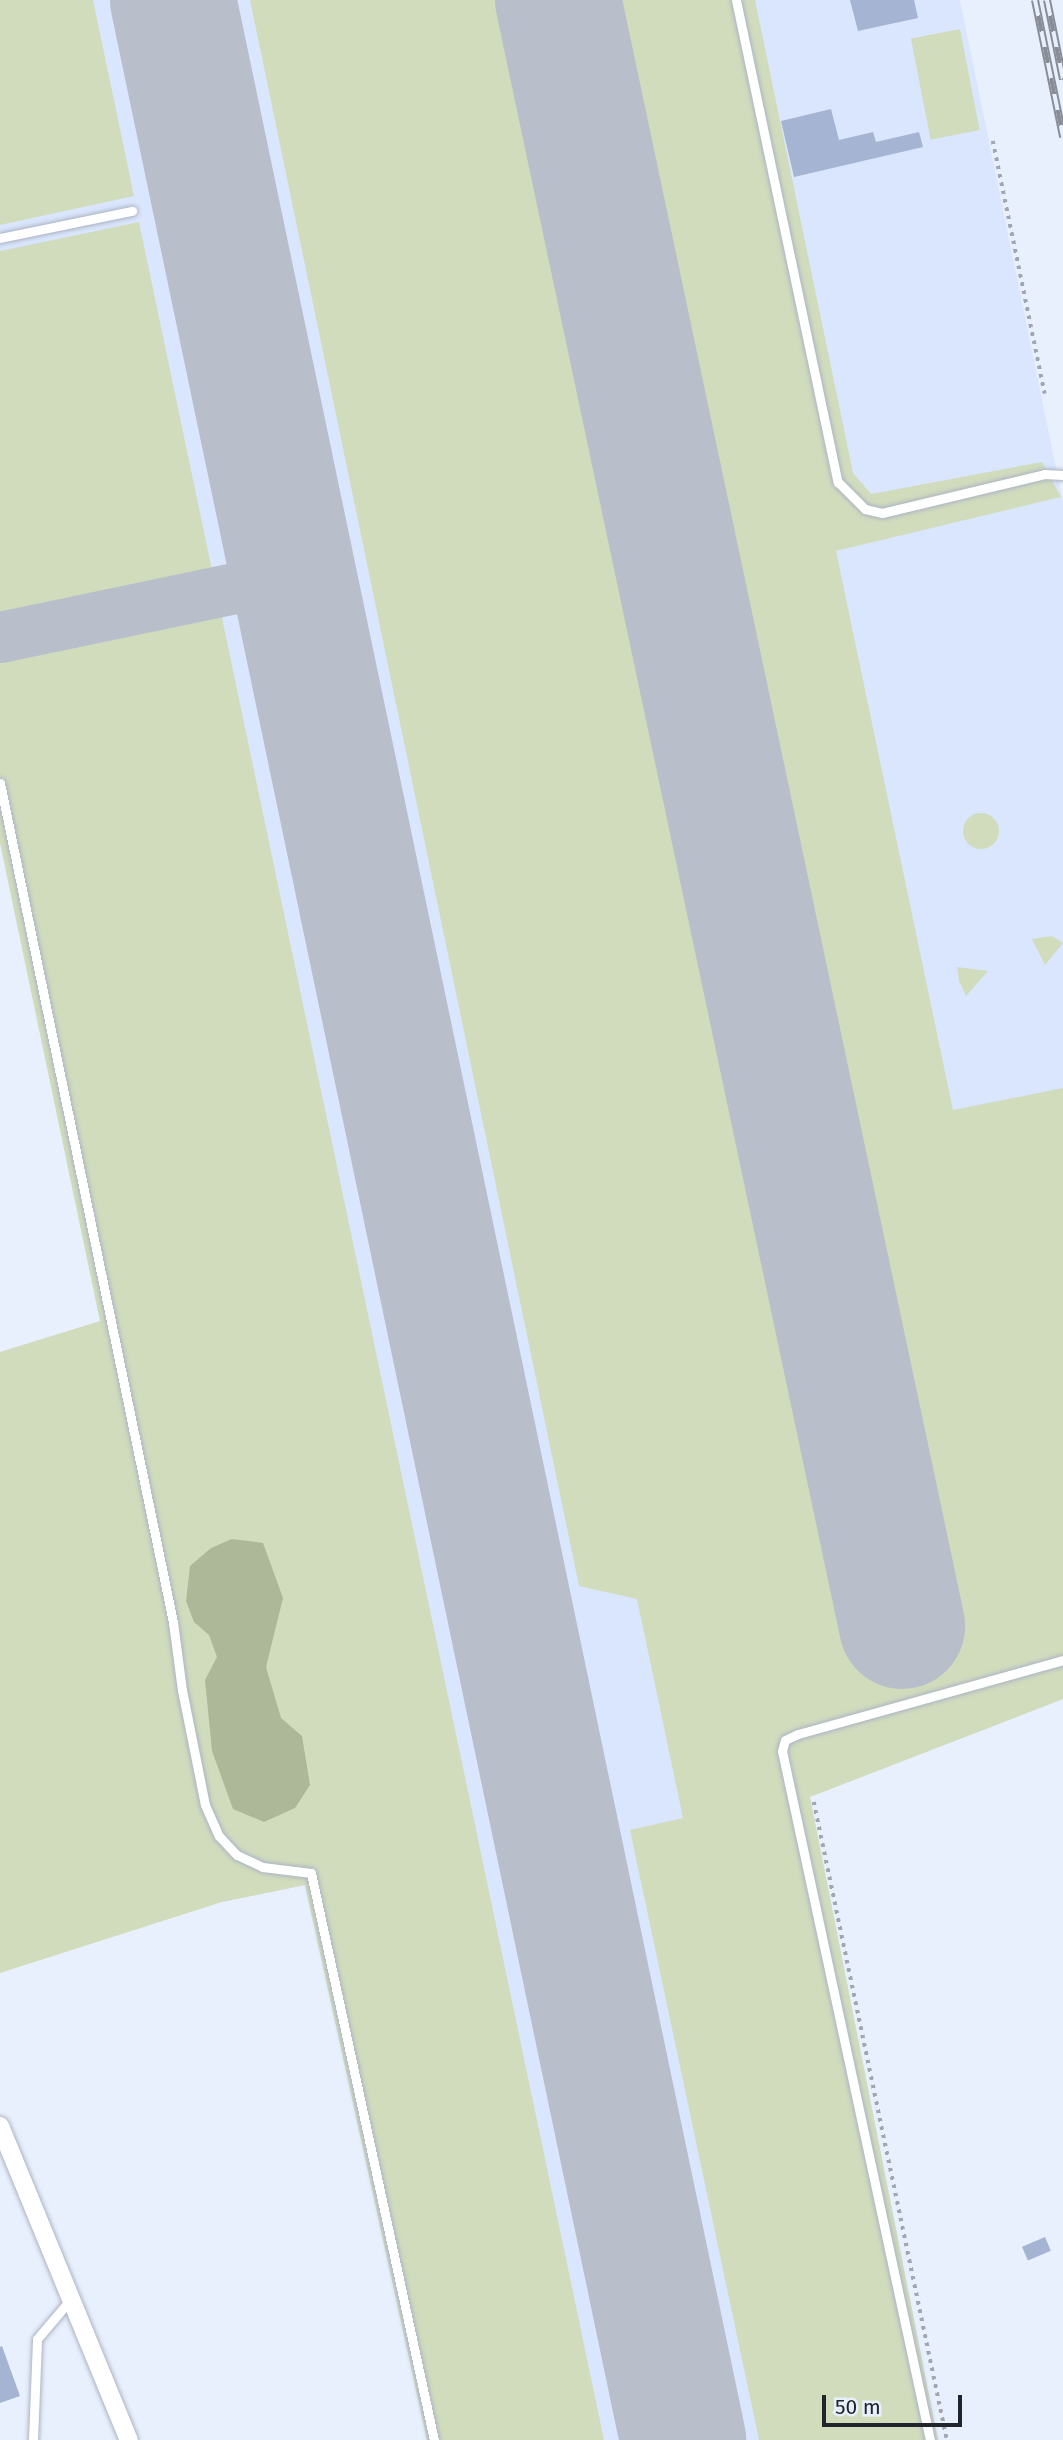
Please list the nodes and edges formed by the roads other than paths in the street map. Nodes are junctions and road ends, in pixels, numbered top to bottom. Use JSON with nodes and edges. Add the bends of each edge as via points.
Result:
{"nodes":[{"id":1,"x":736,"y":0,"type":"edge"},
{"id":2,"x":132,"y":211,"type":"dead end"},
{"id":3,"x":0,"y":238,"type":"edge"},
{"id":4,"x":1063,"y":475,"type":"edge"},
{"id":5,"x":0,"y":783,"type":"edge"},
{"id":6,"x":1063,"y":1660,"type":"edge"},
{"id":7,"x":0,"y":2126,"type":"edge"},
{"id":8,"x":70,"y":2300,"type":"junction"},
{"id":9,"x":33,"y":2440,"type":"edge"},
{"id":10,"x":129,"y":2440,"type":"edge"},
{"id":11,"x":434,"y":2440,"type":"edge"},
{"id":12,"x":930,"y":2440,"type":"edge"}],
"edges":[{"from":1,"to":4,"type":"lane","via":[[838,482],[865,509],[882,513],[1044,474]]},
{"from":2,"to":3,"type":"lane"},
{"from":5,"to":11,"type":"lane","via":[[173,1622],[205,1805],[219,1836],[237,1855],[263,1867],[311,1873],[314,1881]]},
{"from":6,"to":12,"type":"lane","via":[[798,1734],[785,1740],[782,1751]]},
{"from":7,"to":8,"type":"street"},
{"from":8,"to":9,"type":"lane","via":[[37,2339]]},
{"from":8,"to":10,"type":"street"}]}
